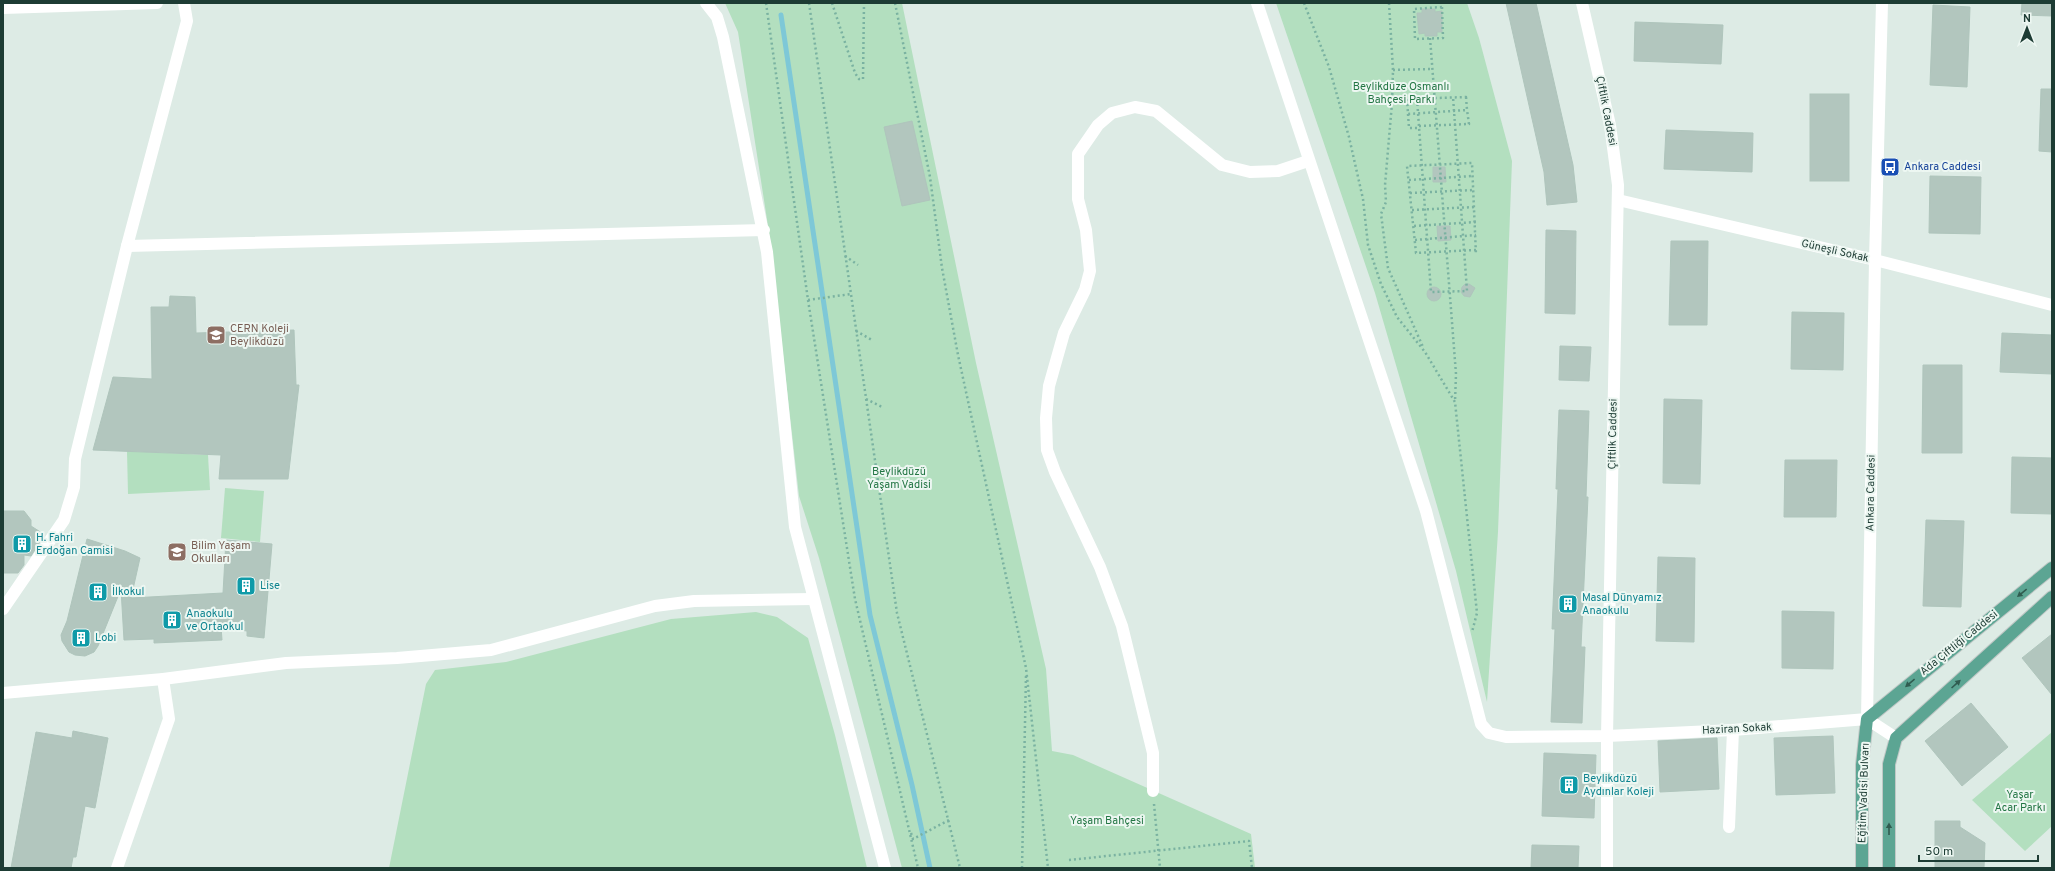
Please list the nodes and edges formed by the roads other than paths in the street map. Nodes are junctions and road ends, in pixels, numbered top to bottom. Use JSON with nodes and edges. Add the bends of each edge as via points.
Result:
{"nodes":[{"id":1,"x":157,"y":3,"type":"edge"},
{"id":2,"x":184,"y":3,"type":"edge"},
{"id":3,"x":706,"y":3,"type":"edge"},
{"id":4,"x":1257,"y":3,"type":"edge"},
{"id":5,"x":1582,"y":3,"type":"edge"},
{"id":6,"x":1882,"y":3,"type":"edge"},
{"id":7,"x":3,"y":8,"type":"edge"},
{"id":8,"x":1308,"y":161,"type":"junction"},
{"id":9,"x":1618,"y":200,"type":"junction"},
{"id":10,"x":764,"y":230,"type":"junction"},
{"id":11,"x":127,"y":246,"type":"junction"},
{"id":12,"x":1875,"y":260,"type":"junction"},
{"id":13,"x":2052,"y":305,"type":"edge"},
{"id":14,"x":2052,"y":568,"type":"edge"},
{"id":15,"x":2052,"y":597,"type":"edge"},
{"id":16,"x":813,"y":599,"type":"junction"},
{"id":17,"x":3,"y":609,"type":"edge"},
{"id":18,"x":163,"y":679,"type":"junction"},
{"id":19,"x":3,"y":693,"type":"edge"},
{"id":20,"x":1867,"y":719,"type":"junction"},
{"id":21,"x":1733,"y":730,"type":"junction"},
{"id":22,"x":1607,"y":736,"type":"junction"},
{"id":23,"x":1896,"y":738,"type":"junction"},
{"id":24,"x":1153,"y":791,"type":"road end"},
{"id":25,"x":1729,"y":826,"type":"dead end"},
{"id":26,"x":117,"y":868,"type":"edge"},
{"id":27,"x":885,"y":868,"type":"edge"},
{"id":28,"x":1607,"y":868,"type":"edge"},
{"id":29,"x":1862,"y":868,"type":"edge"},
{"id":30,"x":1889,"y":868,"type":"edge"}],
"edges":[{"from":1,"to":7,"type":"street"},
{"from":2,"to":11,"type":"street","via":[[187,22]]},
{"from":3,"to":10,"type":"street","via":[[717,17],[723,37]]},
{"from":4,"to":8,"type":"street","name":"Haziran Sokak"},
{"from":5,"to":9,"type":"street","name":"Çiftlik Caddesi","via":[[1610,125]]},
{"from":6,"to":12,"type":"street","name":"Ankara Caddesi"},
{"from":8,"to":22,"type":"street","name":"Haziran Sokak","via":[[1426,511],[1481,724],[1489,733],[1506,737]]},
{"from":8,"to":24,"type":"street","via":[[1278,171],[1250,172],[1222,165],[1156,111],[1135,107],[1112,113],[1098,125],[1078,154],[1078,199],[1086,230],[1090,271],[1085,290],[1064,333],[1050,386],[1046,418],[1047,450],[1100,567],[1122,626],[1153,752]]},
{"from":9,"to":12,"type":"street","name":"Güneşli Sokak"},
{"from":9,"to":22,"type":"street","name":"Çiftlik Caddesi"},
{"from":10,"to":11,"type":"street"},
{"from":10,"to":16,"type":"street","via":[[796,527]]},
{"from":11,"to":17,"type":"street","via":[[75,459],[74,486],[64,520]]},
{"from":12,"to":13,"type":"street","name":"Güneşli Sokak"},
{"from":12,"to":20,"type":"street","name":"Ankara Caddesi"},
{"from":14,"to":20,"type":"main road","name":"Ada Çiftliği Caddesi","one_way":true},
{"from":23,"to":15,"type":"main road","one_way":true},
{"from":16,"to":18,"type":"street","via":[[694,601],[655,606],[491,650],[397,658],[286,663]]},
{"from":16,"to":27,"type":"street"},
{"from":18,"to":19,"type":"street"},
{"from":18,"to":26,"type":"street","via":[[169,719]]},
{"from":20,"to":21,"type":"street","name":"Haziran Sokak"},
{"from":20,"to":23,"type":"street"},
{"from":20,"to":29,"type":"main road","name":"Eğitim Vadisi Bulvarı","via":[[1862,765]]},
{"from":21,"to":22,"type":"street","name":"Haziran Sokak"},
{"from":21,"to":25,"type":"street"},
{"from":22,"to":28,"type":"street","name":"Çiftlik Caddesi"},
{"from":30,"to":23,"type":"main road","one_way":true,"via":[[1889,764]]}]}
